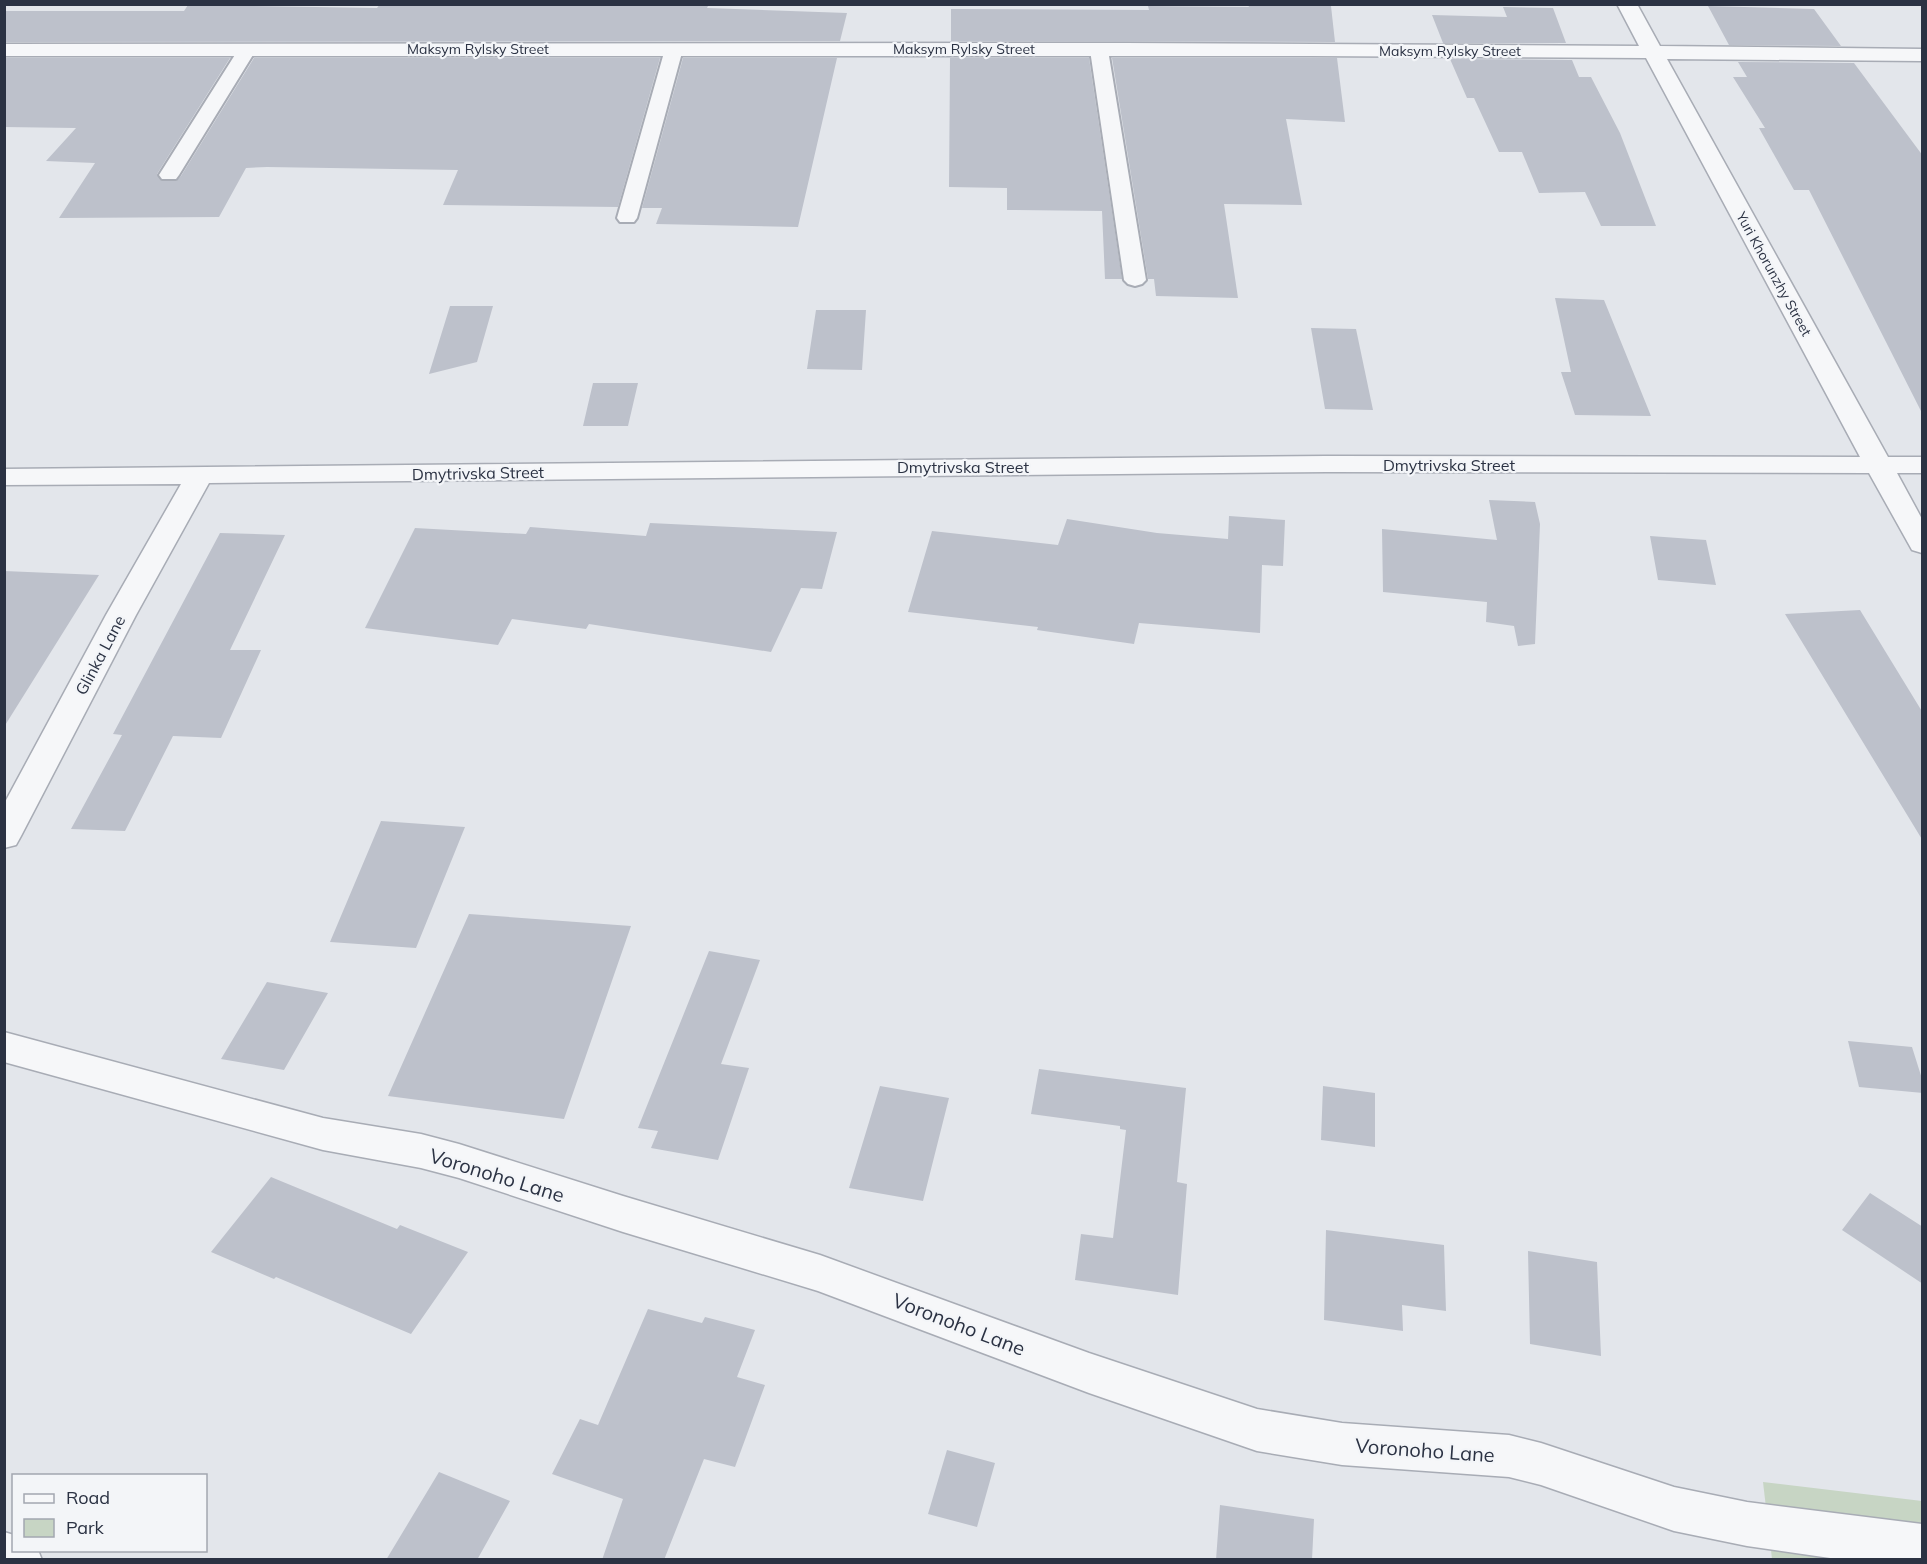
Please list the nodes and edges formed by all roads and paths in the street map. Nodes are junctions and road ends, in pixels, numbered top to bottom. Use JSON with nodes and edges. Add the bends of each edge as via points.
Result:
{"nodes":[{"id":1,"x":1628,"y":4,"type":"edge"},
{"id":2,"x":674,"y":49,"type":"junction"},
{"id":3,"x":4,"y":50,"type":"edge"},
{"id":4,"x":247,"y":50,"type":"junction"},
{"id":5,"x":1099,"y":50,"type":"junction"},
{"id":6,"x":1654,"y":54,"type":"junction"},
{"id":7,"x":1923,"y":55,"type":"edge"},
{"id":8,"x":169,"y":175,"type":"dead end"},
{"id":9,"x":627,"y":218,"type":"dead end"},
{"id":10,"x":1135,"y":280,"type":"dead end"},
{"id":11,"x":1880,"y":465,"type":"junction"},
{"id":12,"x":1923,"y":465,"type":"edge"},
{"id":13,"x":199,"y":476,"type":"junction"},
{"id":14,"x":4,"y":477,"type":"edge"},
{"id":15,"x":1923,"y":543,"type":"edge"},
{"id":16,"x":4,"y":836,"type":"edge"},
{"id":17,"x":4,"y":1047,"type":"edge"},
{"id":18,"x":1923,"y":1547,"type":"edge"},
{"id":19,"x":4,"y":1555,"type":"edge"},
{"id":20,"x":19,"y":1560,"type":"edge"}],
"edges":[{"from":1,"to":6,"type":"street","name":"Yuri Khorunzhy Street"},
{"from":2,"to":4,"type":"street","name":"Maksym Rylsky Street"},
{"from":2,"to":5,"type":"street","name":"Maksym Rylsky Street"},
{"from":2,"to":9,"type":"lane"},
{"from":3,"to":4,"type":"street","name":"Maksym Rylsky Street"},
{"from":4,"to":8,"type":"lane"},
{"from":5,"to":6,"type":"street","name":"Maksym Rylsky Street"},
{"from":5,"to":10,"type":"lane"},
{"from":6,"to":7,"type":"street","name":"Maksym Rylsky Street"},
{"from":6,"to":11,"type":"street","name":"Yuri Khorunzhy Street"},
{"from":11,"to":12,"type":"street","name":"Dmytrivska Street"},
{"from":11,"to":13,"type":"street","name":"Dmytrivska Street","via":[[1326,464]]},
{"from":11,"to":15,"type":"street","name":"Yuri Khorunzhy Street"},
{"from":13,"to":14,"type":"street","name":"Dmytrivska Street"},
{"from":13,"to":16,"type":"street","name":"Glinka Lane"},
{"from":17,"to":18,"type":"street","name":"Voronoho Lane","via":[[323,1134],[459,1161],[820,1273],[1257,1430],[1342,1444],[1509,1456],[1674,1509],[1748,1524]]},
{"from":19,"to":20,"type":"street"}]}
